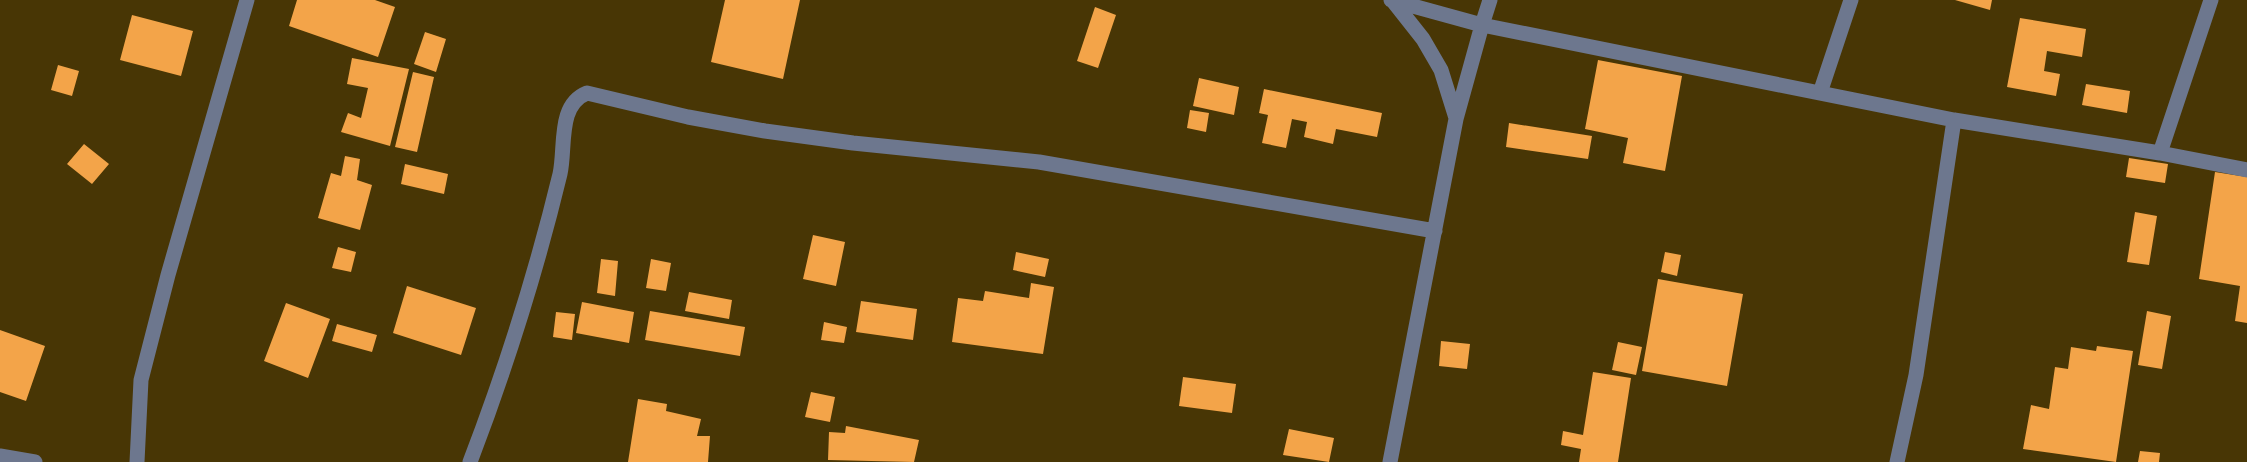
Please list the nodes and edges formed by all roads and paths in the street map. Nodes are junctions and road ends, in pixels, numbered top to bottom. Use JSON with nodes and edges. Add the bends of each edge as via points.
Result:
{"nodes":[{"id":1,"x":248,"y":0,"type":"edge"},
{"id":2,"x":1392,"y":0,"type":"edge"},
{"id":3,"x":1490,"y":0,"type":"edge"},
{"id":4,"x":1851,"y":0,"type":"edge"},
{"id":5,"x":2211,"y":0,"type":"edge"},
{"id":6,"x":1482,"y":25,"type":"junction"},
{"id":7,"x":1820,"y":93,"type":"junction"},
{"id":8,"x":1456,"y":119,"type":"junction"},
{"id":9,"x":1954,"y":120,"type":"junction"},
{"id":10,"x":2160,"y":153,"type":"junction"},
{"id":11,"x":2247,"y":170,"type":"edge"},
{"id":12,"x":1434,"y":231,"type":"junction"},
{"id":13,"x":0,"y":456,"type":"edge"},
{"id":14,"x":35,"y":462,"type":"edge"},
{"id":15,"x":137,"y":462,"type":"edge"},
{"id":16,"x":470,"y":462,"type":"edge"},
{"id":17,"x":1390,"y":462,"type":"edge"},
{"id":18,"x":1897,"y":462,"type":"edge"}],
"edges":[{"from":1,"to":15,"type":"street","via":[[141,380]]},
{"from":2,"to":6,"type":"street"},
{"from":2,"to":8,"type":"street","via":[[1423,39],[1441,70]]},
{"from":3,"to":6,"type":"street"},
{"from":4,"to":7,"type":"street"},
{"from":5,"to":10,"type":"street"},
{"from":6,"to":7,"type":"street"},
{"from":6,"to":8,"type":"street"},
{"from":7,"to":9,"type":"street"},
{"from":8,"to":12,"type":"street"},
{"from":9,"to":10,"type":"street"},
{"from":9,"to":18,"type":"street","via":[[1916,375]]},
{"from":10,"to":11,"type":"street"},
{"from":12,"to":16,"type":"street","via":[[1039,162],[765,131],[587,93],[569,107],[560,171],[527,301]]},
{"from":12,"to":17,"type":"street"},
{"from":13,"to":14,"type":"street"}]}
